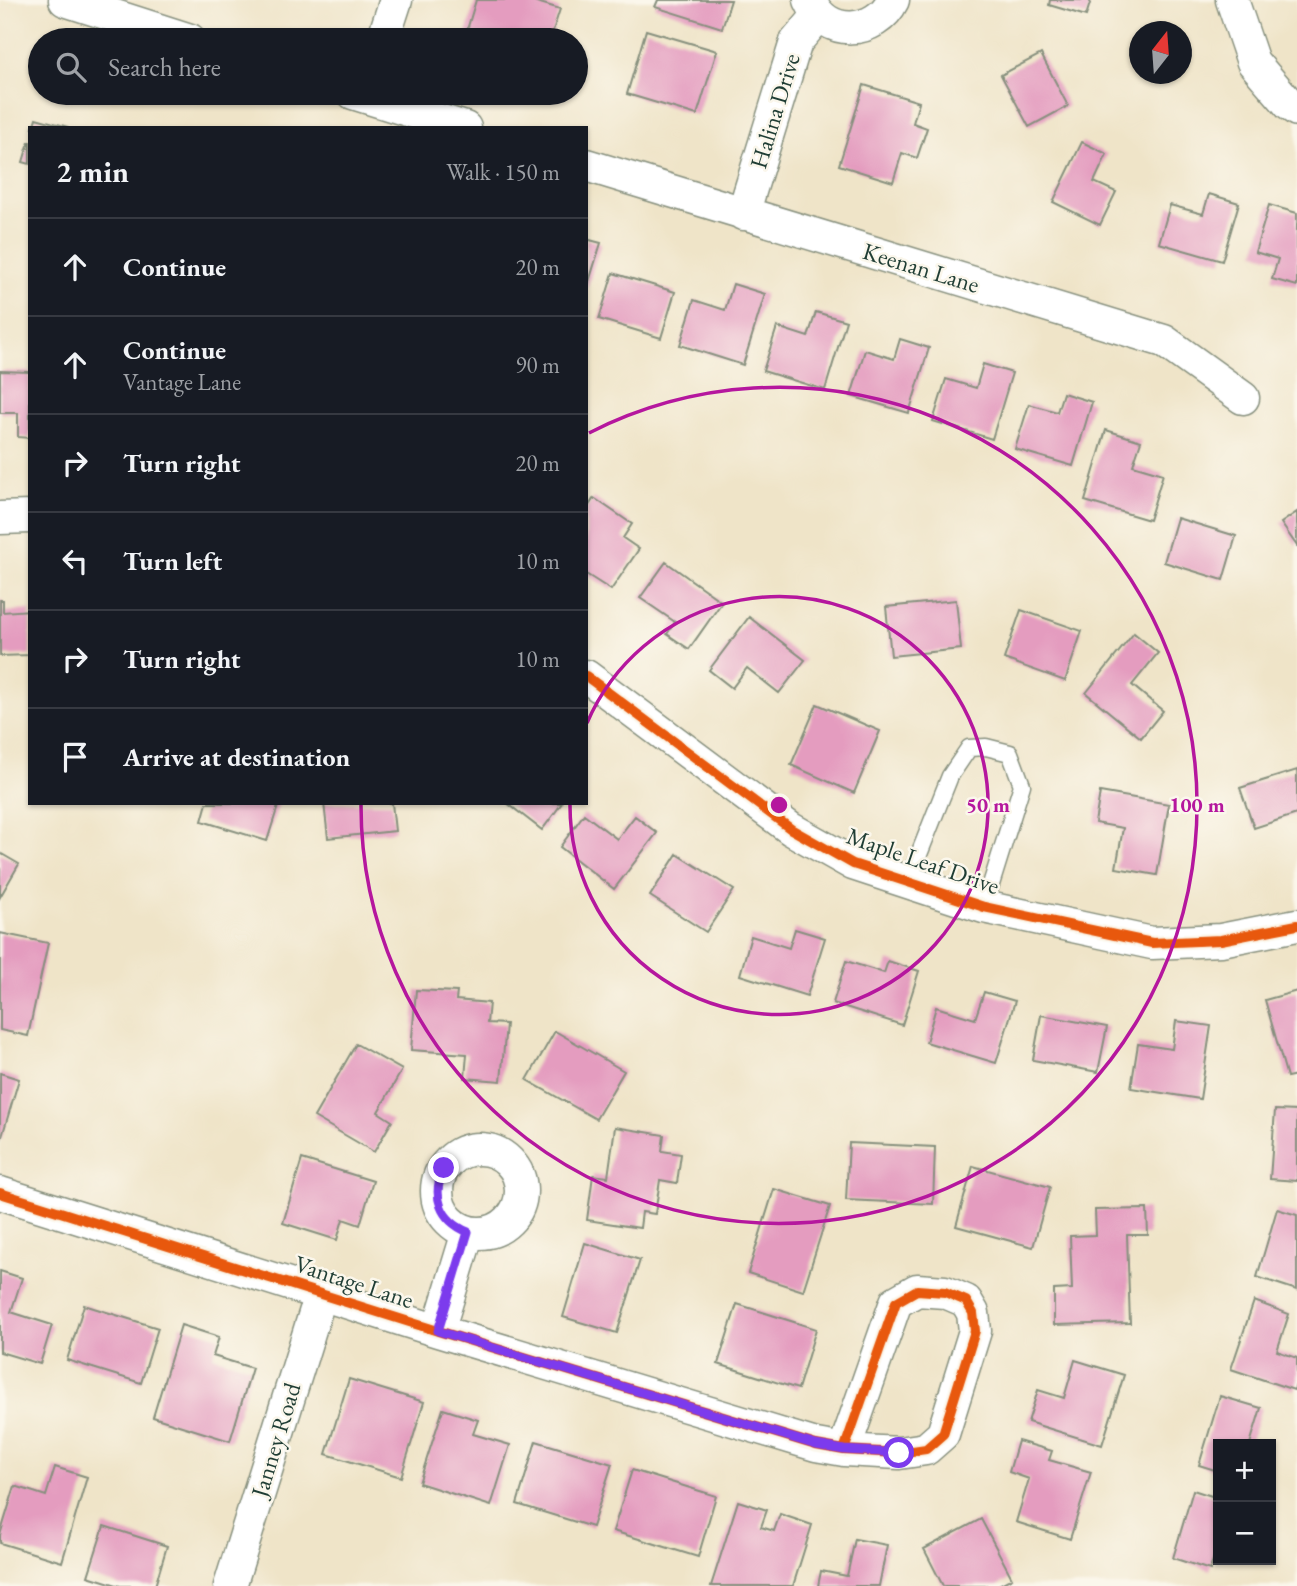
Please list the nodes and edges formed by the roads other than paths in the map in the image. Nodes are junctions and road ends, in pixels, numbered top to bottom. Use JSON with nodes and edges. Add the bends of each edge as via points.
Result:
{"nodes":[{"id":1,"x":65,"y":0,"type":"edge"},
{"id":2,"x":396,"y":0,"type":"edge"},
{"id":3,"x":893,"y":0,"type":"edge"},
{"id":4,"x":1232,"y":0,"type":"edge"},
{"id":5,"x":815,"y":8,"type":"edge"},
{"id":6,"x":152,"y":28,"type":"edge"},
{"id":7,"x":387,"y":28,"type":"edge"},
{"id":8,"x":395,"y":105,"type":"edge"},
{"id":9,"x":1297,"y":110,"type":"edge"},
{"id":10,"x":459,"y":126,"type":"edge"},
{"id":11,"x":588,"y":166,"type":"edge"},
{"id":12,"x":743,"y":214,"type":"junction"},
{"id":13,"x":1243,"y":398,"type":"dead end"},
{"id":14,"x":28,"y":517,"type":"edge"},
{"id":15,"x":0,"y":518,"type":"edge"},
{"id":16,"x":588,"y":677,"type":"edge"},
{"id":17,"x":908,"y":882,"type":"junction"},
{"id":18,"x":984,"y":907,"type":"junction"},
{"id":19,"x":1297,"y":925,"type":"edge"},
{"id":20,"x":0,"y":1193,"type":"edge"},
{"id":21,"x":468,"y":1232,"type":"dead end"},
{"id":22,"x":321,"y":1294,"type":"junction"},
{"id":23,"x":438,"y":1331,"type":"junction"},
{"id":24,"x":830,"y":1448,"type":"junction"},
{"id":25,"x":230,"y":1586,"type":"edge"}],
"edges":[{"from":1,"to":6,"type":"street"},
{"from":2,"to":7,"type":"street"},
{"from":3,"to":5,"type":"street","name":"Halina Drive","via":[[877,21],[863,27],[832,24]]},
{"from":4,"to":9,"type":"street","via":[[1253,62]]},
{"from":5,"to":12,"type":"street","name":"Halina Drive","via":[[796,42]]},
{"from":8,"to":10,"type":"street"},
{"from":11,"to":12,"type":"street","name":"Keenan Lane"},
{"from":12,"to":13,"type":"street","name":"Keenan Lane","via":[[1164,341]]},
{"from":14,"to":15,"type":"street"},
{"from":16,"to":17,"type":"street","name":"Maple Leaf Drive","via":[[791,829],[853,864]]},
{"from":17,"to":18,"type":"street","name":"Maple Leaf Drive"},
{"from":17,"to":18,"type":"lane","via":[[950,776],[968,748],[1010,753],[1022,785]]},
{"from":18,"to":19,"type":"street","name":"Maple Leaf Drive","via":[[1152,943],[1221,940]]},
{"from":20,"to":22,"type":"street","name":"Vantage Lane"},
{"from":21,"to":23,"type":"street"},
{"from":22,"to":23,"type":"street","name":"Vantage Lane"},
{"from":22,"to":25,"type":"street","name":"Janney Road"},
{"from":23,"to":24,"type":"street","name":"Vantage Lane"},
{"from":24,"to":24,"type":"street","name":"Vantage Lane","via":[[899,1453],[926,1449],[943,1434],[975,1331],[966,1301],[945,1292],[917,1290],[896,1302]]}]}
